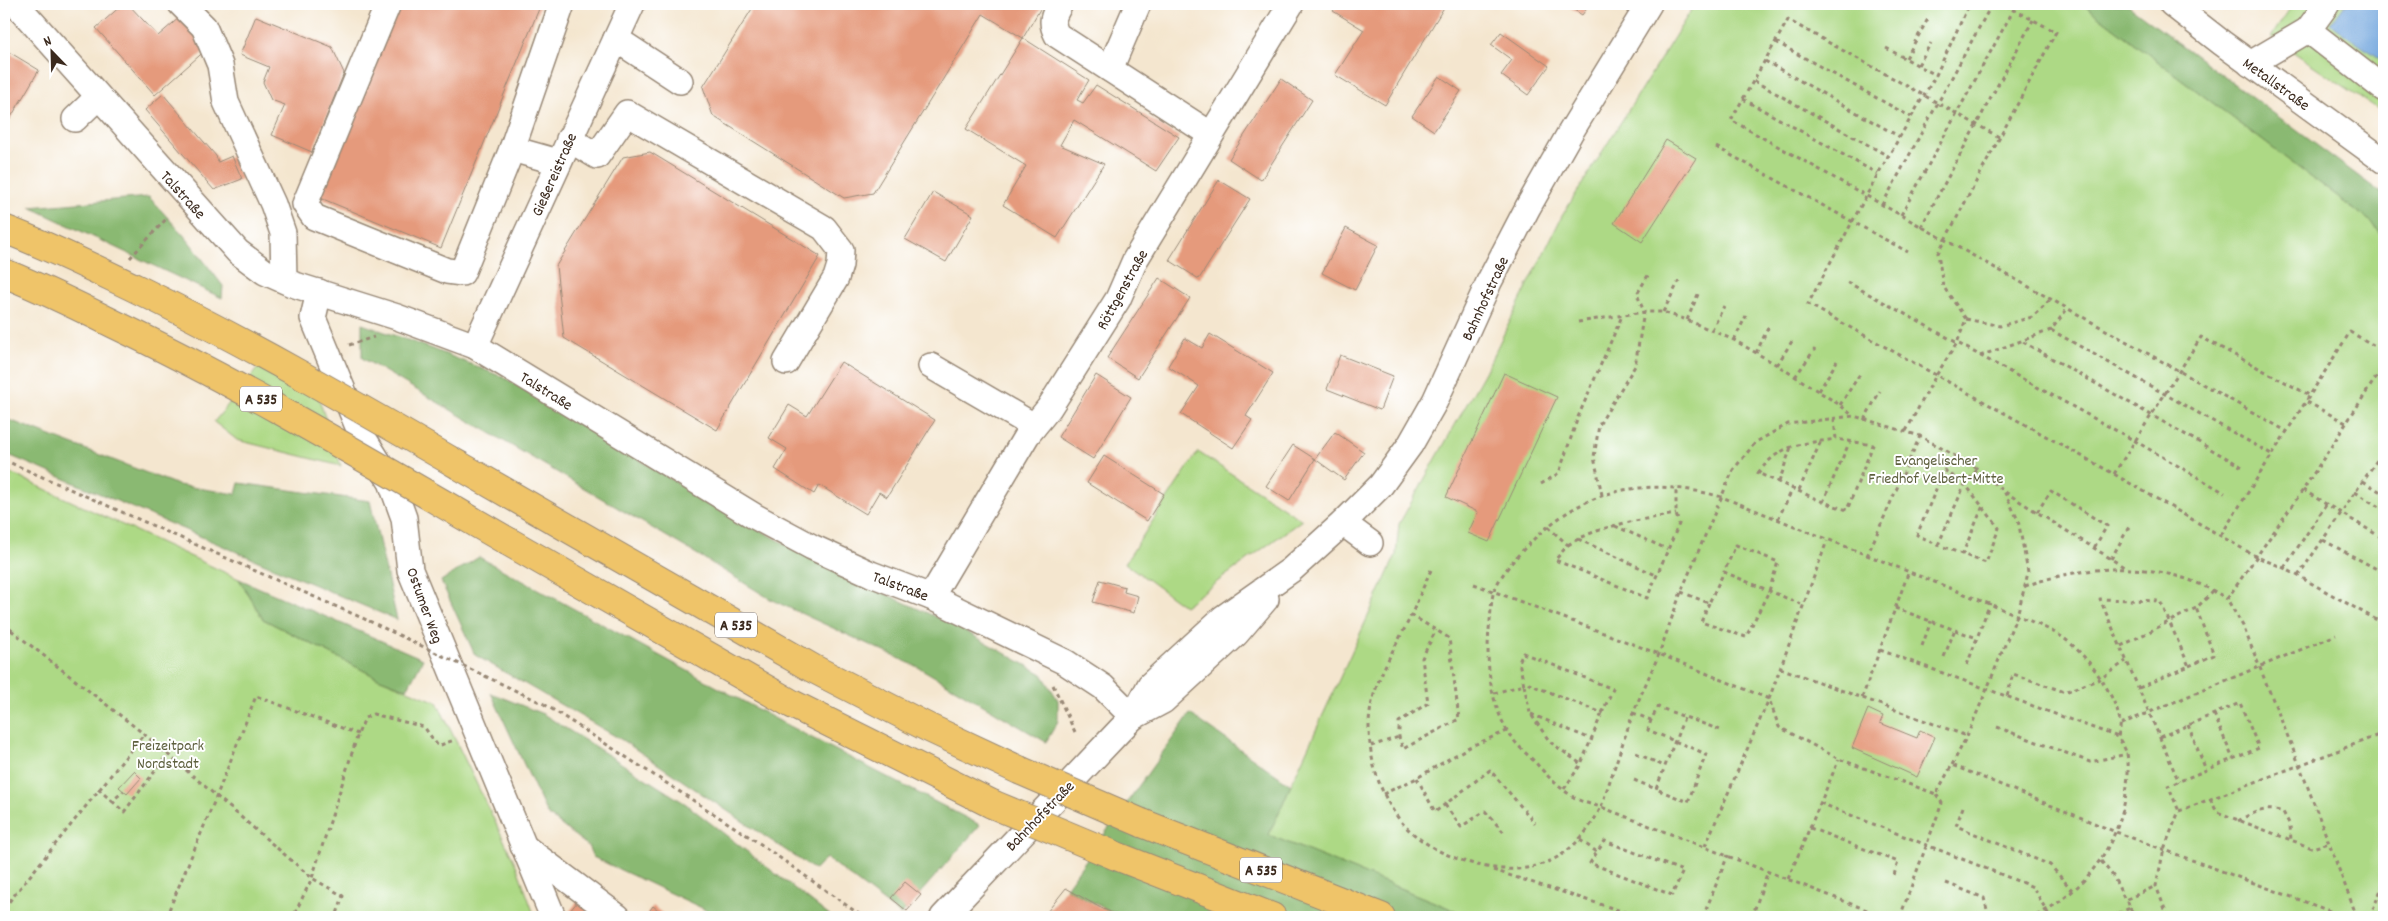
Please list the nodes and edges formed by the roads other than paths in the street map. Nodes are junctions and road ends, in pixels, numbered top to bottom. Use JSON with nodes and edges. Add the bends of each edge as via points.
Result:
{"nodes":[{"id":1,"x":16,"y":4,"type":"edge"},
{"id":2,"x":181,"y":4,"type":"edge"},
{"id":3,"x":388,"y":4,"type":"edge"},
{"id":4,"x":562,"y":4,"type":"edge"},
{"id":5,"x":632,"y":4,"type":"edge"},
{"id":6,"x":1060,"y":4,"type":"edge"},
{"id":7,"x":1138,"y":4,"type":"edge"},
{"id":8,"x":1291,"y":4,"type":"edge"},
{"id":9,"x":1649,"y":4,"type":"edge"},
{"id":10,"x":2172,"y":4,"type":"edge"},
{"id":11,"x":2327,"y":4,"type":"edge"},
{"id":12,"x":2308,"y":30,"type":"junction"},
{"id":13,"x":616,"y":39,"type":"junction"},
{"id":14,"x":2250,"y":64,"type":"junction"},
{"id":15,"x":1110,"y":69,"type":"junction"},
{"id":16,"x":680,"y":81,"type":"dead end"},
{"id":17,"x":2384,"y":89,"type":"edge"},
{"id":18,"x":98,"y":97,"type":"junction"},
{"id":19,"x":75,"y":119,"type":"dead end"},
{"id":20,"x":1210,"y":134,"type":"junction"},
{"id":21,"x":568,"y":139,"type":"junction"},
{"id":22,"x":512,"y":149,"type":"junction"},
{"id":23,"x":2384,"y":161,"type":"edge"},
{"id":24,"x":558,"y":162,"type":"junction"},
{"id":25,"x":4,"y":229,"type":"edge"},
{"id":26,"x":4,"y":273,"type":"edge"},
{"id":27,"x":284,"y":280,"type":"junction"},
{"id":28,"x":318,"y":292,"type":"junction"},
{"id":29,"x":475,"y":346,"type":"junction"},
{"id":30,"x":786,"y":362,"type":"dead end"},
{"id":31,"x":931,"y":366,"type":"dead end"},
{"id":32,"x":1034,"y":426,"type":"junction"},
{"id":33,"x":1343,"y":523,"type":"junction"},
{"id":34,"x":1370,"y":543,"type":"dead end"},
{"id":35,"x":931,"y":597,"type":"junction"},
{"id":36,"x":1133,"y":717,"type":"junction"},
{"id":37,"x":523,"y":846,"type":"junction"},
{"id":38,"x":946,"y":916,"type":"edge"},
{"id":39,"x":553,"y":917,"type":"edge"},
{"id":40,"x":618,"y":917,"type":"edge"},
{"id":41,"x":1272,"y":917,"type":"edge"},
{"id":42,"x":1381,"y":917,"type":"edge"}],
"edges":[{"from":1,"to":18,"type":"street","name":"Talstraße"},
{"from":2,"to":27,"type":"street","via":[[204,27],[220,65],[226,102],[273,204],[283,233]]},
{"from":3,"to":22,"type":"street","via":[[305,204],[314,218],[447,271],[462,273]]},
{"from":4,"to":22,"type":"street"},
{"from":5,"to":13,"type":"street","name":"Gießereistraße"},
{"from":6,"to":15,"type":"street","via":[[1053,15],[1052,26],[1057,35]]},
{"from":7,"to":15,"type":"street"},
{"from":8,"to":20,"type":"street","name":"Röttgenstraße"},
{"from":9,"to":33,"type":"street","name":"Bahnhofstraße","via":[[1528,208],[1489,282],[1435,401],[1410,445],[1380,485]]},
{"from":10,"to":14,"type":"street","name":"Metallstraße"},
{"from":11,"to":12,"type":"street"},
{"from":12,"to":14,"type":"street"},
{"from":12,"to":17,"type":"street"},
{"from":13,"to":16,"type":"street"},
{"from":13,"to":21,"type":"street","name":"Gießereistraße"},
{"from":14,"to":23,"type":"street","name":"Metallstraße"},
{"from":15,"to":20,"type":"street"},
{"from":18,"to":19,"type":"street"},
{"from":18,"to":27,"type":"street","name":"Talstraße","via":[[238,252],[265,272]]},
{"from":20,"to":32,"type":"street","name":"Röttgenstraße","via":[[1135,260],[1118,298],[1049,408]]},
{"from":21,"to":24,"type":"street","name":"Gießereistraße"},
{"from":21,"to":30,"type":"street","via":[[597,156],[627,113],[824,228],[841,250],[840,265],[836,278]]},
{"from":22,"to":24,"type":"street"},
{"from":24,"to":29,"type":"street","name":"Gießereistraße"},
{"from":25,"to":42,"type":"highway","number":"A 535","bridge":true,"via":[[48,246],[288,366],[812,668],[927,727],[1142,823]]},
{"from":26,"to":41,"type":"highway","number":"A 535","bridge":true,"via":[[165,348],[268,403],[792,704],[992,804]]},
{"from":27,"to":28,"type":"street","name":"Talstraße"},
{"from":28,"to":29,"type":"street","name":"Talstraße"},
{"from":28,"to":37,"type":"street","name":"Ostumer Weg","via":[[313,318],[361,434],[390,482],[404,518],[410,570]]},
{"from":29,"to":35,"type":"street","name":"Talstraße","via":[[754,516],[871,574]]},
{"from":31,"to":32,"type":"street"},
{"from":32,"to":35,"type":"street","name":"Röttgenstraße"},
{"from":33,"to":34,"type":"street"},
{"from":33,"to":36,"type":"street","name":"Bahnhofstraße","via":[[1291,570],[1236,634],[1163,701]]},
{"from":35,"to":36,"type":"street","name":"Talstraße","via":[[1084,674],[1103,687]]},
{"from":36,"to":38,"type":"street","name":"Bahnhofstraße"},
{"from":37,"to":39,"type":"street","name":"Ostumer Weg"},
{"from":37,"to":40,"type":"street"}]}
